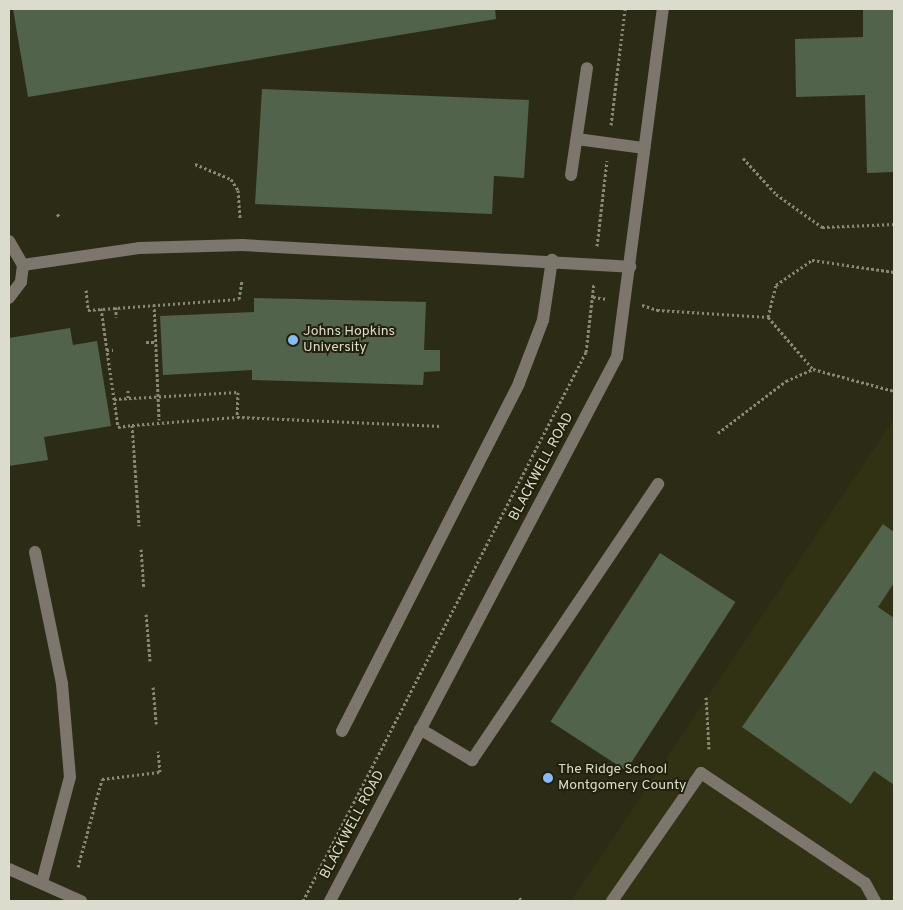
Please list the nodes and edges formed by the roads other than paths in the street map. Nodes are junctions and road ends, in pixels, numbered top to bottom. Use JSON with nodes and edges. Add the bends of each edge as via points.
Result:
{"nodes":[{"id":1,"x":663,"y":9,"type":"edge"},
{"id":2,"x":587,"y":68,"type":"dead end"},
{"id":3,"x":577,"y":138,"type":"junction"},
{"id":4,"x":644,"y":148,"type":"junction"},
{"id":5,"x":571,"y":175,"type":"dead end"},
{"id":6,"x":9,"y":242,"type":"edge"},
{"id":7,"x":552,"y":260,"type":"junction"},
{"id":8,"x":23,"y":265,"type":"junction"},
{"id":9,"x":630,"y":267,"type":"junction"},
{"id":10,"x":9,"y":298,"type":"edge"},
{"id":11,"x":658,"y":484,"type":"dead end"},
{"id":12,"x":35,"y":552,"type":"dead end"},
{"id":13,"x":420,"y":728,"type":"junction"},
{"id":14,"x":342,"y":731,"type":"dead end"},
{"id":15,"x":9,"y":869,"type":"edge"},
{"id":16,"x":42,"y":882,"type":"junction"},
{"id":17,"x":81,"y":901,"type":"edge"},
{"id":18,"x":330,"y":901,"type":"edge"},
{"id":19,"x":612,"y":901,"type":"edge"},
{"id":20,"x":875,"y":901,"type":"edge"}],
"edges":[{"from":1,"to":4,"type":"street","name":"BLACKWELL ROAD"},
{"from":2,"to":3,"type":"street"},
{"from":3,"to":4,"type":"street"},
{"from":3,"to":5,"type":"street"},
{"from":4,"to":9,"type":"street","name":"BLACKWELL ROAD"},
{"from":6,"to":8,"type":"street"},
{"from":7,"to":8,"type":"street","via":[[242,245],[139,248]]},
{"from":7,"to":9,"type":"street"},
{"from":7,"to":14,"type":"street","via":[[543,320],[519,383]]},
{"from":8,"to":10,"type":"street","via":[[21,282]]},
{"from":9,"to":13,"type":"street","name":"BLACKWELL ROAD","via":[[617,357]]},
{"from":11,"to":13,"type":"street","via":[[472,760]]},
{"from":12,"to":16,"type":"street","via":[[62,684],[70,777]]},
{"from":13,"to":18,"type":"street","name":"BLACKWELL ROAD"},
{"from":15,"to":16,"type":"street"},
{"from":16,"to":17,"type":"street"},
{"from":19,"to":20,"type":"street","via":[[701,773],[865,883]]}]}
